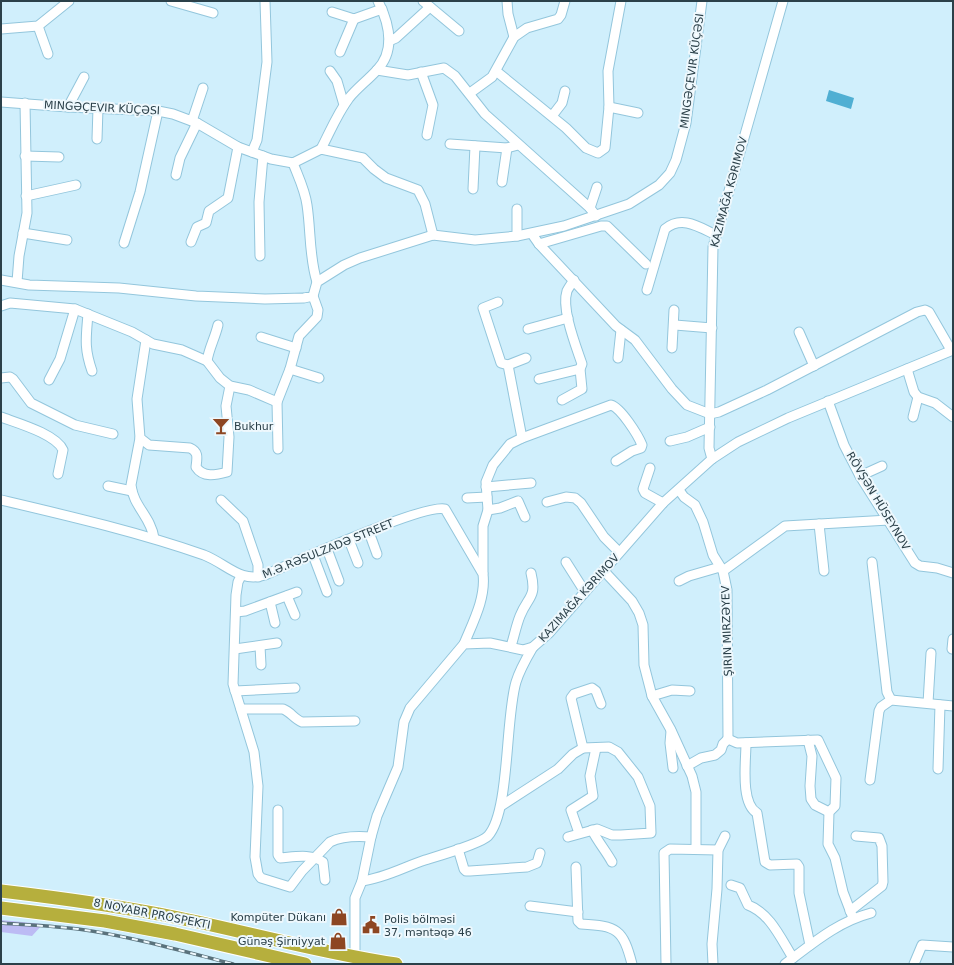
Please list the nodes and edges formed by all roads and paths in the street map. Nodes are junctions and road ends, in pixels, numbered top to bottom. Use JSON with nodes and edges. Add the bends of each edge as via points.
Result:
{"nodes":[{"id":1,"x":69,"y":1,"type":"edge"},
{"id":2,"x":171,"y":1,"type":"edge"},
{"id":3,"x":265,"y":1,"type":"edge"},
{"id":4,"x":507,"y":1,"type":"edge"},
{"id":5,"x":565,"y":1,"type":"edge"},
{"id":6,"x":621,"y":1,"type":"edge"},
{"id":7,"x":702,"y":1,"type":"edge"},
{"id":8,"x":783,"y":1,"type":"edge"},
{"id":9,"x":426,"y":4,"type":"edge"},
{"id":10,"x":380,"y":5,"type":"edge"},
{"id":11,"x":332,"y":12,"type":"dead end"},
{"id":12,"x":212,"y":13,"type":"dead end"},
{"id":13,"x":354,"y":19,"type":"junction"},
{"id":14,"x":38,"y":26,"type":"junction"},
{"id":15,"x":1,"y":29,"type":"edge"},
{"id":16,"x":459,"y":31,"type":"dead end"},
{"id":17,"x":514,"y":37,"type":"junction"},
{"id":18,"x":389,"y":41,"type":"junction"},
{"id":19,"x":340,"y":52,"type":"dead end"},
{"id":20,"x":48,"y":54,"type":"dead end"},
{"id":21,"x":377,"y":70,"type":"junction"},
{"id":22,"x":330,"y":71,"type":"dead end"},
{"id":23,"x":496,"y":71,"type":"junction"},
{"id":24,"x":421,"y":72,"type":"junction"},
{"id":25,"x":84,"y":77,"type":"dead end"},
{"id":26,"x":203,"y":88,"type":"dead end"},
{"id":27,"x":565,"y":91,"type":"dead end"},
{"id":28,"x":470,"y":93,"type":"junction"},
{"id":29,"x":1,"y":102,"type":"edge"},
{"id":30,"x":25,"y":104,"type":"junction"},
{"id":31,"x":344,"y":105,"type":"junction"},
{"id":32,"x":68,"y":107,"type":"junction"},
{"id":33,"x":98,"y":108,"type":"junction"},
{"id":34,"x":610,"y":108,"type":"junction"},
{"id":35,"x":158,"y":110,"type":"junction"},
{"id":36,"x":638,"y":113,"type":"dead end"},
{"id":37,"x":552,"y":116,"type":"junction"},
{"id":38,"x":195,"y":122,"type":"junction"},
{"id":39,"x":427,"y":135,"type":"dead end"},
{"id":40,"x":97,"y":139,"type":"dead end"},
{"id":41,"x":450,"y":144,"type":"dead end"},
{"id":42,"x":518,"y":145,"type":"junction"},
{"id":43,"x":474,"y":146,"type":"junction"},
{"id":44,"x":238,"y":147,"type":"junction"},
{"id":45,"x":508,"y":148,"type":"junction"},
{"id":46,"x":320,"y":149,"type":"junction"},
{"id":47,"x":252,"y":152,"type":"junction"},
{"id":48,"x":26,"y":156,"type":"junction"},
{"id":49,"x":263,"y":156,"type":"junction"},
{"id":50,"x":59,"y":157,"type":"dead end"},
{"id":51,"x":293,"y":163,"type":"junction"},
{"id":52,"x":176,"y":175,"type":"dead end"},
{"id":53,"x":502,"y":182,"type":"dead end"},
{"id":54,"x":76,"y":185,"type":"dead end"},
{"id":55,"x":597,"y":187,"type":"dead end"},
{"id":56,"x":473,"y":189,"type":"dead end"},
{"id":57,"x":26,"y":196,"type":"junction"},
{"id":58,"x":517,"y":208,"type":"dead end"},
{"id":59,"x":590,"y":208,"type":"junction"},
{"id":60,"x":596,"y":216,"type":"junction"},
{"id":61,"x":23,"y":234,"type":"junction"},
{"id":62,"x":532,"y":234,"type":"junction"},
{"id":63,"x":716,"y":234,"type":"junction"},
{"id":64,"x":433,"y":236,"type":"junction"},
{"id":65,"x":517,"y":236,"type":"junction"},
{"id":66,"x":67,"y":240,"type":"dead end"},
{"id":67,"x":191,"y":242,"type":"dead end"},
{"id":68,"x":124,"y":243,"type":"dead end"},
{"id":69,"x":539,"y":244,"type":"junction"},
{"id":70,"x":260,"y":256,"type":"dead end"},
{"id":71,"x":646,"y":264,"type":"dead end"},
{"id":72,"x":1,"y":280,"type":"edge"},
{"id":73,"x":574,"y":280,"type":"junction"},
{"id":74,"x":17,"y":282,"type":"junction"},
{"id":75,"x":317,"y":282,"type":"junction"},
{"id":76,"x":647,"y":290,"type":"dead end"},
{"id":77,"x":313,"y":296,"type":"junction"},
{"id":78,"x":498,"y":302,"type":"dead end"},
{"id":79,"x":1,"y":306,"type":"edge"},
{"id":80,"x":75,"y":309,"type":"junction"},
{"id":81,"x":674,"y":310,"type":"dead end"},
{"id":82,"x":88,"y":314,"type":"junction"},
{"id":83,"x":568,"y":318,"type":"junction"},
{"id":84,"x":218,"y":325,"type":"dead end"},
{"id":85,"x":675,"y":325,"type":"junction"},
{"id":86,"x":712,"y":328,"type":"junction"},
{"id":87,"x":528,"y":329,"type":"dead end"},
{"id":88,"x":621,"y":330,"type":"junction"},
{"id":89,"x":799,"y":332,"type":"dead end"},
{"id":90,"x":261,"y":337,"type":"dead end"},
{"id":91,"x":146,"y":340,"type":"junction"},
{"id":92,"x":296,"y":348,"type":"junction"},
{"id":93,"x":672,"y":348,"type":"dead end"},
{"id":94,"x":952,"y":350,"type":"edge"},
{"id":95,"x":526,"y":358,"type":"dead end"},
{"id":96,"x":618,"y":358,"type":"dead end"},
{"id":97,"x":207,"y":361,"type":"junction"},
{"id":98,"x":508,"y":366,"type":"junction"},
{"id":99,"x":814,"y":366,"type":"junction"},
{"id":100,"x":580,"y":369,"type":"junction"},
{"id":101,"x":908,"y":369,"type":"junction"},
{"id":102,"x":290,"y":370,"type":"junction"},
{"id":103,"x":92,"y":371,"type":"dead end"},
{"id":104,"x":1,"y":378,"type":"edge"},
{"id":105,"x":319,"y":378,"type":"dead end"},
{"id":106,"x":539,"y":379,"type":"dead end"},
{"id":107,"x":49,"y":380,"type":"dead end"},
{"id":108,"x":230,"y":386,"type":"junction"},
{"id":109,"x":918,"y":397,"type":"junction"},
{"id":110,"x":562,"y":400,"type":"dead end"},
{"id":111,"x":828,"y":401,"type":"junction"},
{"id":112,"x":277,"y":402,"type":"junction"},
{"id":113,"x":710,"y":414,"type":"junction"},
{"id":114,"x":1,"y":417,"type":"edge"},
{"id":115,"x":913,"y":417,"type":"dead end"},
{"id":116,"x":953,"y":418,"type":"edge"},
{"id":117,"x":710,"y":427,"type":"junction"},
{"id":118,"x":113,"y":434,"type":"dead end"},
{"id":119,"x":140,"y":438,"type":"junction"},
{"id":120,"x":522,"y":438,"type":"junction"},
{"id":121,"x":670,"y":441,"type":"dead end"},
{"id":122,"x":278,"y":449,"type":"dead end"},
{"id":123,"x":712,"y":459,"type":"junction"},
{"id":124,"x":616,"y":461,"type":"dead end"},
{"id":125,"x":882,"y":466,"type":"dead end"},
{"id":126,"x":650,"y":468,"type":"dead end"},
{"id":127,"x":58,"y":474,"type":"dead end"},
{"id":128,"x":860,"y":476,"type":"junction"},
{"id":129,"x":531,"y":483,"type":"dead end"},
{"id":130,"x":108,"y":486,"type":"dead end"},
{"id":131,"x":486,"y":487,"type":"junction"},
{"id":132,"x":679,"y":490,"type":"junction"},
{"id":133,"x":132,"y":491,"type":"junction"},
{"id":134,"x":467,"y":498,"type":"dead end"},
{"id":135,"x":487,"y":498,"type":"junction"},
{"id":136,"x":1,"y":500,"type":"edge"},
{"id":137,"x":221,"y":500,"type":"dead end"},
{"id":138,"x":547,"y":502,"type":"dead end"},
{"id":139,"x":663,"y":504,"type":"junction"},
{"id":140,"x":488,"y":510,"type":"junction"},
{"id":141,"x":525,"y":517,"type":"dead end"},
{"id":142,"x":889,"y":520,"type":"junction"},
{"id":143,"x":818,"y":524,"type":"junction"},
{"id":144,"x":369,"y":532,"type":"junction"},
{"id":145,"x":154,"y":538,"type":"junction"},
{"id":146,"x":349,"y":540,"type":"junction"},
{"id":147,"x":327,"y":549,"type":"junction"},
{"id":148,"x":619,"y":552,"type":"junction"},
{"id":149,"x":378,"y":554,"type":"dead end"},
{"id":150,"x":312,"y":555,"type":"junction"},
{"id":151,"x":566,"y":562,"type":"dead end"},
{"id":152,"x":872,"y":562,"type":"dead end"},
{"id":153,"x":358,"y":563,"type":"dead end"},
{"id":154,"x":721,"y":569,"type":"junction"},
{"id":155,"x":604,"y":570,"type":"junction"},
{"id":156,"x":824,"y":571,"type":"dead end"},
{"id":157,"x":531,"y":573,"type":"dead end"},
{"id":158,"x":953,"y":573,"type":"edge"},
{"id":159,"x":483,"y":574,"type":"junction"},
{"id":160,"x":241,"y":576,"type":"junction"},
{"id":161,"x":258,"y":577,"type":"junction"},
{"id":162,"x":339,"y":581,"type":"dead end"},
{"id":163,"x":679,"y":581,"type":"dead end"},
{"id":164,"x":297,"y":592,"type":"dead end"},
{"id":165,"x":327,"y":592,"type":"dead end"},
{"id":166,"x":585,"y":592,"type":"junction"},
{"id":167,"x":287,"y":596,"type":"junction"},
{"id":168,"x":270,"y":602,"type":"junction"},
{"id":169,"x":236,"y":612,"type":"junction"},
{"id":170,"x":295,"y":615,"type":"dead end"},
{"id":171,"x":275,"y":623,"type":"dead end"},
{"id":172,"x":953,"y":639,"type":"edge"},
{"id":173,"x":277,"y":643,"type":"dead end"},
{"id":174,"x":464,"y":644,"type":"junction"},
{"id":175,"x":260,"y":646,"type":"junction"},
{"id":176,"x":510,"y":646,"type":"junction"},
{"id":177,"x":534,"y":647,"type":"junction"},
{"id":178,"x":235,"y":649,"type":"junction"},
{"id":179,"x":952,"y":649,"type":"edge"},
{"id":180,"x":932,"y":653,"type":"dead end"},
{"id":181,"x":261,"y":665,"type":"dead end"},
{"id":182,"x":295,"y":688,"type":"dead end"},
{"id":183,"x":235,"y":691,"type":"junction"},
{"id":184,"x":690,"y":691,"type":"dead end"},
{"id":185,"x":652,"y":696,"type":"junction"},
{"id":186,"x":891,"y":700,"type":"junction"},
{"id":187,"x":928,"y":703,"type":"junction"},
{"id":188,"x":601,"y":704,"type":"dead end"},
{"id":189,"x":940,"y":705,"type":"junction"},
{"id":190,"x":953,"y":706,"type":"edge"},
{"id":191,"x":241,"y":709,"type":"junction"},
{"id":192,"x":355,"y":721,"type":"dead end"},
{"id":193,"x":671,"y":730,"type":"junction"},
{"id":194,"x":728,"y":739,"type":"junction"},
{"id":195,"x":808,"y":740,"type":"junction"},
{"id":196,"x":746,"y":743,"type":"junction"},
{"id":197,"x":583,"y":748,"type":"junction"},
{"id":198,"x":596,"y":748,"type":"junction"},
{"id":199,"x":687,"y":766,"type":"junction"},
{"id":200,"x":672,"y":768,"type":"dead end"},
{"id":201,"x":938,"y":769,"type":"dead end"},
{"id":202,"x":870,"y":780,"type":"dead end"},
{"id":203,"x":501,"y":806,"type":"junction"},
{"id":204,"x":278,"y":810,"type":"dead end"},
{"id":205,"x":829,"y":812,"type":"junction"},
{"id":206,"x":592,"y":830,"type":"junction"},
{"id":207,"x":579,"y":833,"type":"junction"},
{"id":208,"x":725,"y":836,"type":"dead end"},
{"id":209,"x":856,"y":836,"type":"dead end"},
{"id":210,"x":371,"y":837,"type":"junction"},
{"id":211,"x":568,"y":837,"type":"dead end"},
{"id":212,"x":458,"y":849,"type":"junction"},
{"id":213,"x":696,"y":849,"type":"junction"},
{"id":214,"x":718,"y":850,"type":"junction"},
{"id":215,"x":540,"y":853,"type":"dead end"},
{"id":216,"x":317,"y":858,"type":"junction"},
{"id":217,"x":612,"y":862,"type":"dead end"},
{"id":218,"x":576,"y":867,"type":"dead end"},
{"id":219,"x":325,"y":880,"type":"dead end"},
{"id":220,"x":362,"y":881,"type":"junction"},
{"id":221,"x":731,"y":885,"type":"dead end"},
{"id":222,"x":1,"y":891,"type":"edge"},
{"id":223,"x":530,"y":906,"type":"dead end"},
{"id":224,"x":1,"y":908,"type":"edge"},
{"id":225,"x":578,"y":912,"type":"junction"},
{"id":226,"x":871,"y":913,"type":"dead end"},
{"id":227,"x":852,"y":914,"type":"junction"},
{"id":228,"x":810,"y":945,"type":"junction"},
{"id":229,"x":953,"y":947,"type":"edge"},
{"id":230,"x":355,"y":958,"type":"junction"},
{"id":231,"x":793,"y":958,"type":"junction"},
{"id":232,"x":305,"y":964,"type":"edge"},
{"id":233,"x":396,"y":964,"type":"edge"},
{"id":234,"x":632,"y":964,"type":"edge"},
{"id":235,"x":666,"y":964,"type":"edge"},
{"id":236,"x":713,"y":964,"type":"edge"},
{"id":237,"x":785,"y":964,"type":"edge"},
{"id":238,"x":914,"y":964,"type":"edge"}],
"edges":[{"from":1,"to":14,"type":"street"},
{"from":2,"to":12,"type":"street"},
{"from":3,"to":47,"type":"street","via":[[267,67],[257,140]]},
{"from":4,"to":17,"type":"street"},
{"from":5,"to":17,"type":"street","via":[[558,19],[527,28]]},
{"from":6,"to":34,"type":"street","via":[[608,71]]},
{"from":7,"to":60,"type":"street","name":"MINGƏÇEVIR KÜÇƏSI","via":[[686,123],[670,173],[659,185],[629,204]]},
{"from":8,"to":63,"type":"street"},
{"from":9,"to":16,"type":"street"},
{"from":9,"to":18,"type":"street","via":[[396,38]]},
{"from":10,"to":13,"type":"street"},
{"from":10,"to":18,"type":"street","via":[[388,28]]},
{"from":11,"to":13,"type":"street"},
{"from":13,"to":19,"type":"street"},
{"from":14,"to":15,"type":"street"},
{"from":14,"to":20,"type":"street"},
{"from":17,"to":23,"type":"street"},
{"from":18,"to":21,"type":"street","via":[[384,61]]},
{"from":21,"to":24,"type":"street","via":[[408,75]]},
{"from":21,"to":31,"type":"street"},
{"from":22,"to":31,"type":"street","via":[[337,81]]},
{"from":23,"to":28,"type":"street"},
{"from":23,"to":37,"type":"street"},
{"from":24,"to":28,"type":"street","via":[[444,68]]},
{"from":24,"to":39,"type":"street","via":[[432,106]]},
{"from":25,"to":32,"type":"street"},
{"from":26,"to":38,"type":"street"},
{"from":27,"to":37,"type":"street","via":[[562,103]]},
{"from":28,"to":42,"type":"street","via":[[485,114]]},
{"from":29,"to":30,"type":"street","name":"MINGƏÇEVIR KÜÇƏSI"},
{"from":30,"to":32,"type":"street","name":"MINGƏÇEVIR KÜÇƏSI"},
{"from":30,"to":48,"type":"street"},
{"from":31,"to":46,"type":"street"},
{"from":32,"to":33,"type":"street","name":"MINGƏÇEVIR KÜÇƏSI"},
{"from":33,"to":35,"type":"street","name":"MINGƏÇEVIR KÜÇƏSI"},
{"from":33,"to":40,"type":"street"},
{"from":34,"to":36,"type":"street"},
{"from":34,"to":37,"type":"street","via":[[606,122],[605,148],[598,153],[586,148]]},
{"from":35,"to":38,"type":"street","name":"MINGƏÇEVIR KÜÇƏSI"},
{"from":35,"to":68,"type":"street","via":[[140,192]]},
{"from":38,"to":44,"type":"street","name":"MINGƏÇEVIR KÜÇƏSI"},
{"from":38,"to":52,"type":"street"},
{"from":41,"to":43,"type":"street"},
{"from":42,"to":45,"type":"street"},
{"from":42,"to":59,"type":"street"},
{"from":43,"to":45,"type":"street"},
{"from":43,"to":56,"type":"street"},
{"from":44,"to":47,"type":"street","name":"MINGƏÇEVIR KÜÇƏSI"},
{"from":44,"to":67,"type":"street","via":[[228,198],[209,211],[206,223],[197,227]]},
{"from":45,"to":53,"type":"street"},
{"from":46,"to":51,"type":"street"},
{"from":46,"to":64,"type":"street","via":[[363,158],[386,178],[418,190],[425,204]]},
{"from":47,"to":49,"type":"street","name":"MINGƏÇEVIR KÜÇƏSI"},
{"from":48,"to":50,"type":"street"},
{"from":48,"to":57,"type":"street"},
{"from":49,"to":51,"type":"street","name":"MINGƏÇEVIR KÜÇƏSI"},
{"from":49,"to":70,"type":"street","via":[[259,202]]},
{"from":51,"to":75,"type":"street","via":[[307,204],[312,266]]},
{"from":54,"to":57,"type":"street"},
{"from":55,"to":59,"type":"street"},
{"from":57,"to":61,"type":"street","via":[[26,222]]},
{"from":58,"to":65,"type":"street"},
{"from":59,"to":60,"type":"street"},
{"from":60,"to":62,"type":"street","name":"MINGƏÇEVIR KÜÇƏSI"},
{"from":61,"to":66,"type":"street"},
{"from":61,"to":74,"type":"street"},
{"from":62,"to":65,"type":"street","name":"MINGƏÇEVIR KÜÇƏSI"},
{"from":62,"to":69,"type":"street"},
{"from":63,"to":76,"type":"street","via":[[686,222],[675,222],[665,229]]},
{"from":63,"to":86,"type":"street","via":[[712,260]]},
{"from":64,"to":65,"type":"street","name":"MINGƏÇEVIR KÜÇƏSI","via":[[475,240]]},
{"from":64,"to":75,"type":"street","name":"MINGƏÇEVIR KÜÇƏSI","via":[[360,258]]},
{"from":69,"to":71,"type":"street","via":[[607,226]]},
{"from":69,"to":73,"type":"street"},
{"from":72,"to":74,"type":"street"},
{"from":73,"to":83,"type":"street","via":[[566,296]]},
{"from":73,"to":88,"type":"street"},
{"from":74,"to":77,"type":"street","via":[[29,285],[119,288],[204,297],[264,299]]},
{"from":75,"to":77,"type":"street"},
{"from":77,"to":92,"type":"street","via":[[318,310],[317,317],[299,336]]},
{"from":78,"to":98,"type":"street","via":[[483,308],[501,363]]},
{"from":79,"to":80,"type":"street","via":[[10,303]]},
{"from":80,"to":82,"type":"street"},
{"from":80,"to":107,"type":"street","via":[[60,359]]},
{"from":81,"to":85,"type":"street"},
{"from":82,"to":91,"type":"street"},
{"from":82,"to":103,"type":"street","via":[[85,346]]},
{"from":83,"to":87,"type":"street"},
{"from":83,"to":100,"type":"street","via":[[582,364]]},
{"from":84,"to":97,"type":"street"},
{"from":85,"to":86,"type":"street"},
{"from":85,"to":93,"type":"street"},
{"from":86,"to":113,"type":"street"},
{"from":88,"to":96,"type":"street"},
{"from":88,"to":113,"type":"street","via":[[634,340],[687,405]]},
{"from":89,"to":99,"type":"street"},
{"from":90,"to":92,"type":"street"},
{"from":91,"to":97,"type":"street","via":[[182,350]]},
{"from":91,"to":119,"type":"street","via":[[136,398]]},
{"from":92,"to":102,"type":"street"},
{"from":94,"to":99,"type":"street","via":[[929,312],[925,310]]},
{"from":94,"to":101,"type":"street"},
{"from":95,"to":98,"type":"street"},
{"from":97,"to":108,"type":"street"},
{"from":98,"to":120,"type":"street"},
{"from":99,"to":113,"type":"street"},
{"from":100,"to":106,"type":"street"},
{"from":100,"to":110,"type":"street","via":[[582,389]]},
{"from":101,"to":109,"type":"street","via":[[914,392]]},
{"from":101,"to":111,"type":"street"},
{"from":102,"to":105,"type":"street"},
{"from":102,"to":112,"type":"street"},
{"from":104,"to":118,"type":"street","via":[[13,379],[31,403],[75,425]]},
{"from":108,"to":112,"type":"street","via":[[249,390]]},
{"from":108,"to":119,"type":"street","via":[[226,406],[230,436],[227,472],[205,475],[196,467],[195,450],[150,445]]},
{"from":109,"to":115,"type":"street"},
{"from":109,"to":116,"type":"street","via":[[935,403]]},
{"from":111,"to":123,"type":"street","via":[[738,442]]},
{"from":111,"to":128,"type":"street","name":"RÖVŞƏN HÜSEYNOV","via":[[844,445]]},
{"from":112,"to":122,"type":"street"},
{"from":113,"to":117,"type":"street"},
{"from":114,"to":127,"type":"street","via":[[58,443],[63,450]]},
{"from":117,"to":121,"type":"street","via":[[687,438]]},
{"from":117,"to":123,"type":"street","via":[[709,448]]},
{"from":119,"to":133,"type":"street"},
{"from":120,"to":124,"type":"street","via":[[611,405],[623,416],[642,445],[641,448]]},
{"from":120,"to":131,"type":"street","via":[[510,444],[493,465],[488,474]]},
{"from":123,"to":132,"type":"street"},
{"from":125,"to":128,"type":"street"},
{"from":126,"to":139,"type":"street","via":[[642,489]]},
{"from":128,"to":142,"type":"street","name":"RÖVŞƏN HÜSEYNOV"},
{"from":129,"to":131,"type":"street"},
{"from":130,"to":133,"type":"street"},
{"from":131,"to":135,"type":"street"},
{"from":132,"to":139,"type":"street"},
{"from":132,"to":154,"type":"street","name":"ŞIRIN MIRZƏYEV","via":[[695,505],[713,555]]},
{"from":133,"to":145,"type":"street","via":[[142,513],[152,526]]},
{"from":134,"to":135,"type":"street"},
{"from":135,"to":140,"type":"street"},
{"from":136,"to":145,"type":"street","name":"M.Ə.RƏSULZADƏ STREET"},
{"from":137,"to":161,"type":"street","via":[[243,521],[258,564]]},
{"from":138,"to":148,"type":"street","via":[[566,497],[581,502],[604,537]]},
{"from":139,"to":148,"type":"street"},
{"from":140,"to":141,"type":"street","via":[[518,501]]},
{"from":140,"to":159,"type":"street","via":[[484,526]]},
{"from":142,"to":143,"type":"street"},
{"from":142,"to":158,"type":"street","name":"RÖVŞƏN HÜSEYNOV","via":[[915,563]]},
{"from":143,"to":154,"type":"street","via":[[780,528]]},
{"from":143,"to":156,"type":"street"},
{"from":144,"to":146,"type":"street","name":"M.Ə.RƏSULZADƏ STREET"},
{"from":144,"to":149,"type":"street"},
{"from":144,"to":159,"type":"street","name":"M.Ə.RƏSULZADƏ STREET","via":[[434,509],[445,509]]},
{"from":145,"to":160,"type":"street","name":"M.Ə.RƏSULZADƏ STREET","via":[[210,558]]},
{"from":146,"to":147,"type":"street","name":"M.Ə.RƏSULZADƏ STREET"},
{"from":146,"to":153,"type":"street"},
{"from":147,"to":150,"type":"street","name":"M.Ə.RƏSULZADƏ STREET"},
{"from":147,"to":162,"type":"street"},
{"from":148,"to":155,"type":"street"},
{"from":150,"to":161,"type":"street","name":"M.Ə.RƏSULZADƏ STREET"},
{"from":150,"to":165,"type":"street"},
{"from":151,"to":166,"type":"street"},
{"from":152,"to":186,"type":"street","via":[[887,692]]},
{"from":154,"to":163,"type":"street","via":[[688,576]]},
{"from":154,"to":194,"type":"street","name":"ŞIRIN MIRZƏYEV","via":[[727,590]]},
{"from":155,"to":166,"type":"street"},
{"from":155,"to":185,"type":"street","via":[[632,601],[639,613],[643,625],[644,664]]},
{"from":157,"to":176,"type":"street","via":[[534,593],[520,616]]},
{"from":159,"to":174,"type":"street","via":[[482,598]]},
{"from":160,"to":161,"type":"street","name":"M.Ə.RƏSULZADƏ STREET"},
{"from":160,"to":169,"type":"street","via":[[238,582]]},
{"from":164,"to":167,"type":"street"},
{"from":166,"to":177,"type":"street"},
{"from":167,"to":168,"type":"street"},
{"from":167,"to":170,"type":"street"},
{"from":168,"to":169,"type":"street"},
{"from":168,"to":171,"type":"street"},
{"from":169,"to":178,"type":"street"},
{"from":172,"to":179,"type":"street"},
{"from":173,"to":175,"type":"street"},
{"from":174,"to":176,"type":"street","via":[[490,643]]},
{"from":174,"to":210,"type":"street","via":[[407,713],[398,766]]},
{"from":175,"to":178,"type":"street"},
{"from":175,"to":181,"type":"street"},
{"from":176,"to":177,"type":"street","via":[[524,650]]},
{"from":177,"to":203,"type":"street","via":[[521,666],[516,683]]},
{"from":178,"to":183,"type":"street"},
{"from":180,"to":187,"type":"street"},
{"from":182,"to":183,"type":"street"},
{"from":183,"to":191,"type":"street"},
{"from":184,"to":185,"type":"street","via":[[672,690]]},
{"from":185,"to":193,"type":"street"},
{"from":186,"to":187,"type":"street"},
{"from":186,"to":202,"type":"street","via":[[879,711]]},
{"from":187,"to":189,"type":"street"},
{"from":188,"to":197,"type":"street","via":[[596,691],[592,688],[574,694],[571,698]]},
{"from":189,"to":190,"type":"street"},
{"from":189,"to":201,"type":"street"},
{"from":191,"to":192,"type":"street","via":[[283,709],[302,722]]},
{"from":191,"to":216,"type":"street","via":[[252,744],[258,786],[255,857],[260,878],[290,887],[302,871]]},
{"from":193,"to":199,"type":"street"},
{"from":193,"to":200,"type":"street"},
{"from":194,"to":196,"type":"street","via":[[732,742]]},
{"from":194,"to":199,"type":"street","via":[[715,755],[701,758]]},
{"from":195,"to":196,"type":"street"},
{"from":195,"to":205,"type":"street","via":[[812,756],[811,799],[815,805]]},
{"from":195,"to":205,"type":"street","via":[[818,740],[836,778],[835,806]]},
{"from":196,"to":228,"type":"street","via":[[748,805],[757,813],[765,862],[770,865],[797,864],[799,867],[799,893]]},
{"from":197,"to":198,"type":"street"},
{"from":197,"to":203,"type":"street","via":[[573,754],[558,770]]},
{"from":198,"to":206,"type":"street","via":[[609,747],[618,752],[638,777],[650,806],[651,834],[621,835]]},
{"from":198,"to":207,"type":"street","via":[[590,776],[593,796],[571,810]]},
{"from":199,"to":213,"type":"street","via":[[696,792]]},
{"from":203,"to":212,"type":"street","via":[[495,825],[487,837]]},
{"from":204,"to":216,"type":"street","via":[[280,858]]},
{"from":205,"to":227,"type":"street","via":[[828,844],[835,858],[843,892]]},
{"from":206,"to":207,"type":"street"},
{"from":206,"to":217,"type":"street"},
{"from":207,"to":211,"type":"street"},
{"from":208,"to":214,"type":"street"},
{"from":209,"to":227,"type":"street","via":[[879,838],[882,846],[883,882],[882,886]]},
{"from":210,"to":216,"type":"street","via":[[335,839]]},
{"from":210,"to":220,"type":"street"},
{"from":212,"to":215,"type":"street","via":[[466,871],[527,867],[537,863]]},
{"from":212,"to":220,"type":"street","via":[[412,864],[389,875]]},
{"from":213,"to":214,"type":"street"},
{"from":213,"to":235,"type":"street","via":[[670,849],[664,853]]},
{"from":214,"to":236,"type":"street"},
{"from":216,"to":219,"type":"street","via":[[323,862]]},
{"from":218,"to":225,"type":"street"},
{"from":220,"to":230,"type":"street","via":[[355,898]]},
{"from":221,"to":231,"type":"street","via":[[740,888],[748,905],[757,908],[774,926]]},
{"from":222,"to":230,"type":"highway","name":"8 NOYABR PROSPEKTI","via":[[178,918]]},
{"from":223,"to":225,"type":"street"},
{"from":224,"to":232,"type":"highway","name":"8 NOYABR PROSPEKTI","via":[[121,924]]},
{"from":225,"to":234,"type":"street","via":[[578,921],[581,924],[615,929],[621,934]]},
{"from":226,"to":227,"type":"street"},
{"from":227,"to":228,"type":"street"},
{"from":228,"to":231,"type":"street"},
{"from":229,"to":238,"type":"street","via":[[922,945]]},
{"from":230,"to":233,"type":"highway","name":"8 NOYABR PROSPEKTI"},
{"from":231,"to":237,"type":"street"}]}
